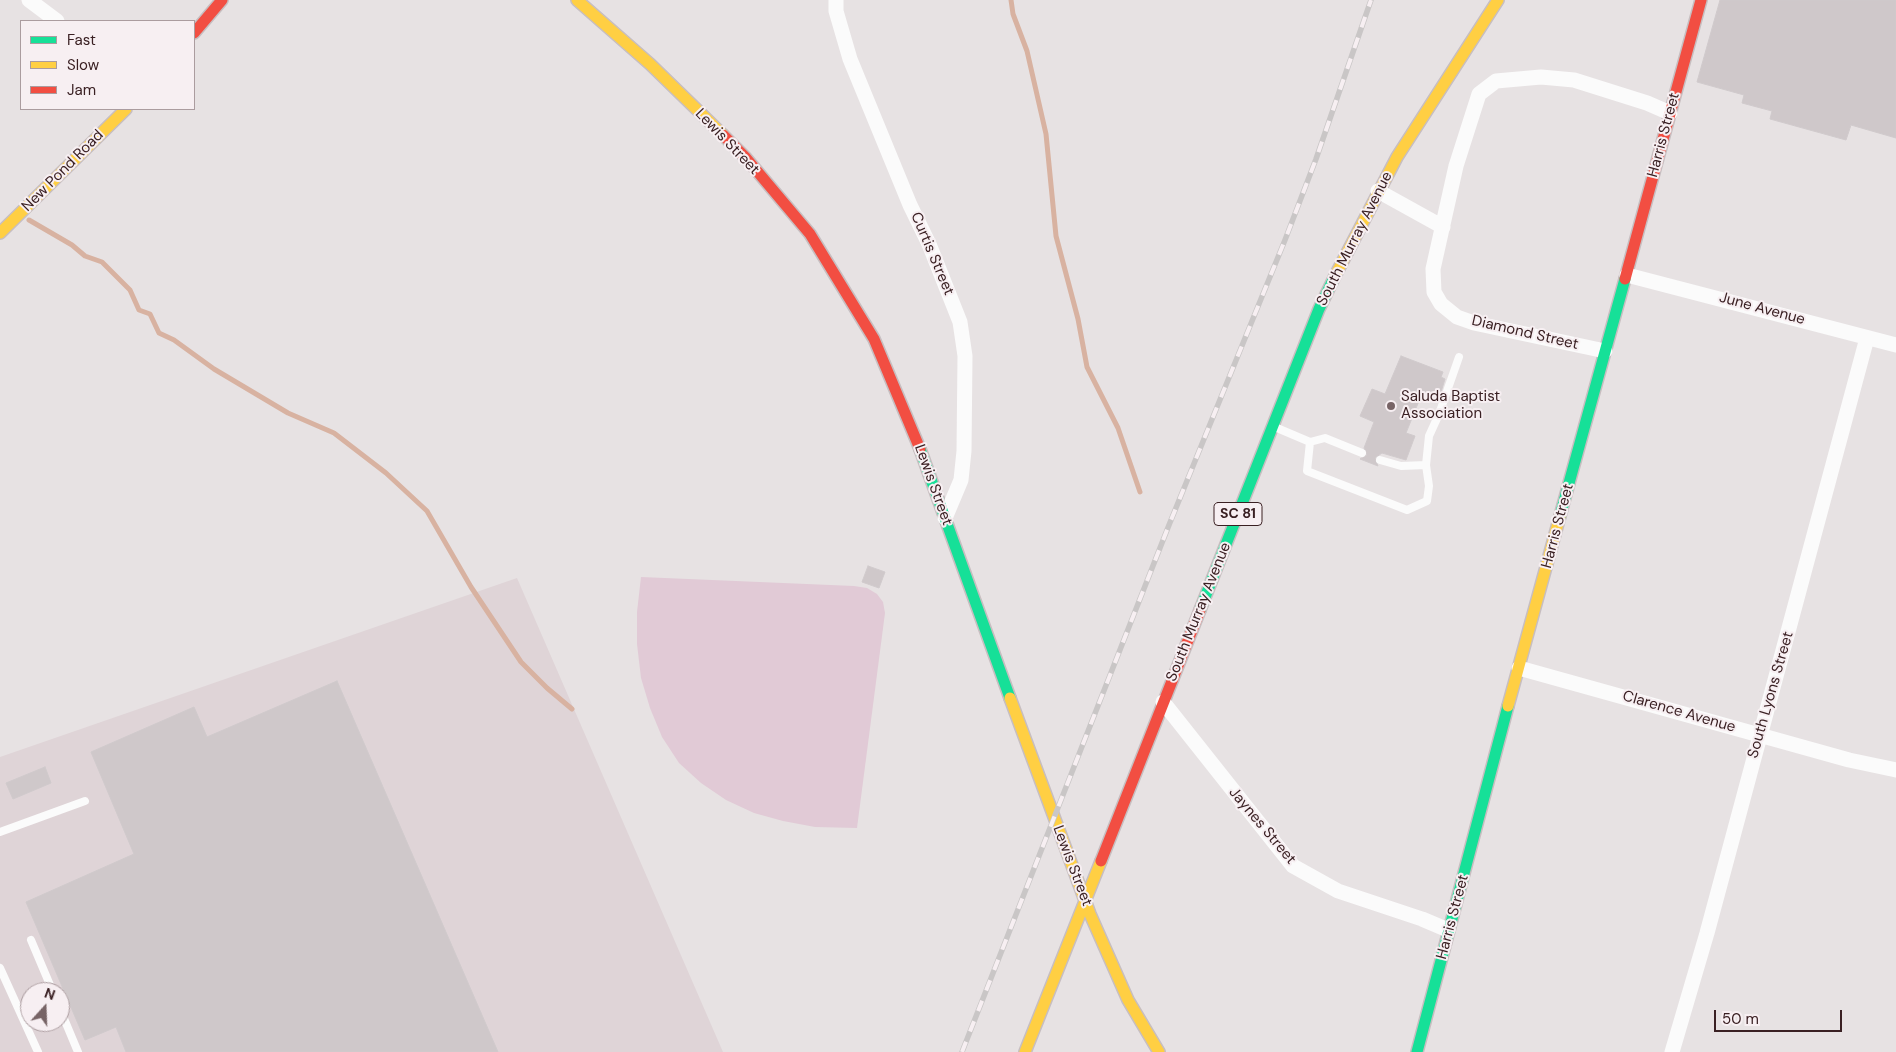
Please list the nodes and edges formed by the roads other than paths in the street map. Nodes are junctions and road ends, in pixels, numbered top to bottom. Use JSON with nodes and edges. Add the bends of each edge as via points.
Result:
{"nodes":[{"id":1,"x":29,"y":0,"type":"edge"},
{"id":2,"x":222,"y":0,"type":"edge"},
{"id":3,"x":578,"y":0,"type":"edge"},
{"id":4,"x":836,"y":0,"type":"edge"},
{"id":5,"x":1498,"y":0,"type":"edge"},
{"id":6,"x":1701,"y":0,"type":"edge"},
{"id":7,"x":56,"y":20,"type":"edge"},
{"id":8,"x":195,"y":32,"type":"edge"},
{"id":9,"x":125,"y":110,"type":"edge"},
{"id":10,"x":1670,"y":113,"type":"junction"},
{"id":11,"x":1378,"y":190,"type":"junction"},
{"id":12,"x":1443,"y":227,"type":"junction"},
{"id":13,"x":0,"y":233,"type":"edge"},
{"id":14,"x":1627,"y":275,"type":"junction"},
{"id":15,"x":1867,"y":338,"type":"junction"},
{"id":16,"x":1896,"y":345,"type":"edge"},
{"id":17,"x":1605,"y":351,"type":"junction"},
{"id":18,"x":1459,"y":358,"type":"dead end"},
{"id":19,"x":1272,"y":426,"type":"junction"},
{"id":20,"x":1310,"y":442,"type":"junction"},
{"id":21,"x":1362,"y":453,"type":"dead end"},
{"id":22,"x":1380,"y":460,"type":"dead end"},
{"id":23,"x":1426,"y":465,"type":"junction"},
{"id":24,"x":945,"y":518,"type":"junction"},
{"id":25,"x":1520,"y":668,"type":"junction"},
{"id":26,"x":1163,"y":702,"type":"junction"},
{"id":27,"x":1760,"y":736,"type":"junction"},
{"id":28,"x":1896,"y":770,"type":"edge"},
{"id":29,"x":85,"y":801,"type":"dead end"},
{"id":30,"x":0,"y":832,"type":"edge"},
{"id":31,"x":1085,"y":900,"type":"junction"},
{"id":32,"x":1448,"y":930,"type":"junction"},
{"id":33,"x":31,"y":940,"type":"dead end"},
{"id":34,"x":0,"y":968,"type":"edge"},
{"id":35,"x":49,"y":982,"type":"edge"},
{"id":36,"x":70,"y":1032,"type":"edge"},
{"id":37,"x":38,"y":1052,"type":"edge"},
{"id":38,"x":78,"y":1052,"type":"edge"},
{"id":39,"x":1025,"y":1052,"type":"edge"},
{"id":40,"x":1159,"y":1052,"type":"edge"},
{"id":41,"x":1417,"y":1052,"type":"edge"},
{"id":42,"x":1672,"y":1052,"type":"edge"}],
"edges":[{"from":1,"to":7,"type":"street"},
{"from":2,"to":8,"type":"street"},
{"from":3,"to":24,"type":"street","name":"Lewis Street","via":[[650,64],[746,158],[810,234],[874,339],[912,428]]},
{"from":4,"to":24,"type":"street","name":"Curtis Street","via":[[836,11],[850,58],[960,322],[965,356],[964,451],[961,480]]},
{"from":5,"to":11,"type":"street","name":"South Murray Avenue","number":"SC 81","via":[[1432,99]]},
{"from":6,"to":10,"type":"street","name":"Harris Street"},
{"from":9,"to":13,"type":"street","name":"New Pond Road"},
{"from":10,"to":12,"type":"street","name":"Diamond Street","via":[[1574,80],[1541,77],[1496,81],[1479,94],[1468,122]]},
{"from":10,"to":14,"type":"street","name":"Harris Street"},
{"from":11,"to":12,"type":"street"},
{"from":11,"to":19,"type":"street","name":"South Murray Avenue","number":"SC 81","via":[[1319,309]]},
{"from":12,"to":17,"type":"street","name":"Diamond Street","via":[[1433,269],[1434,292],[1441,304],[1457,317]]},
{"from":14,"to":15,"type":"street","name":"June Avenue"},
{"from":14,"to":17,"type":"street","name":"Harris Street"},
{"from":15,"to":16,"type":"street","name":"June Avenue"},
{"from":15,"to":27,"type":"street","name":"South Lyons Street"},
{"from":17,"to":25,"type":"street","name":"Harris Street"},
{"from":18,"to":23,"type":"lane","via":[[1429,436]]},
{"from":19,"to":20,"type":"lane"},
{"from":19,"to":26,"type":"street","name":"South Murray Avenue","number":"SC 81"},
{"from":20,"to":21,"type":"lane","via":[[1325,438]]},
{"from":20,"to":23,"type":"lane","via":[[1308,471],[1407,510],[1427,501]]},
{"from":22,"to":23,"type":"lane","via":[[1401,466]]},
{"from":24,"to":31,"type":"street","name":"Lewis Street"},
{"from":25,"to":27,"type":"street","name":"Clarence Avenue"},
{"from":25,"to":32,"type":"street","name":"Harris Street"},
{"from":26,"to":31,"type":"street","name":"South Murray Avenue","number":"SC 81"},
{"from":26,"to":32,"type":"street","name":"Jaynes Street","via":[[1293,866],[1338,890]]},
{"from":27,"to":28,"type":"street","name":"Clarence Avenue"},
{"from":27,"to":42,"type":"street","name":"South Lyons Street"},
{"from":29,"to":30,"type":"lane"},
{"from":31,"to":39,"type":"street","name":"South Murray Avenue","number":"SC 81"},
{"from":31,"to":40,"type":"street","name":"Lewis Street","via":[[1128,1000]]},
{"from":32,"to":41,"type":"street","name":"Harris Street"},
{"from":33,"to":35,"type":"lane"},
{"from":34,"to":37,"type":"lane"},
{"from":36,"to":38,"type":"lane"}]}
